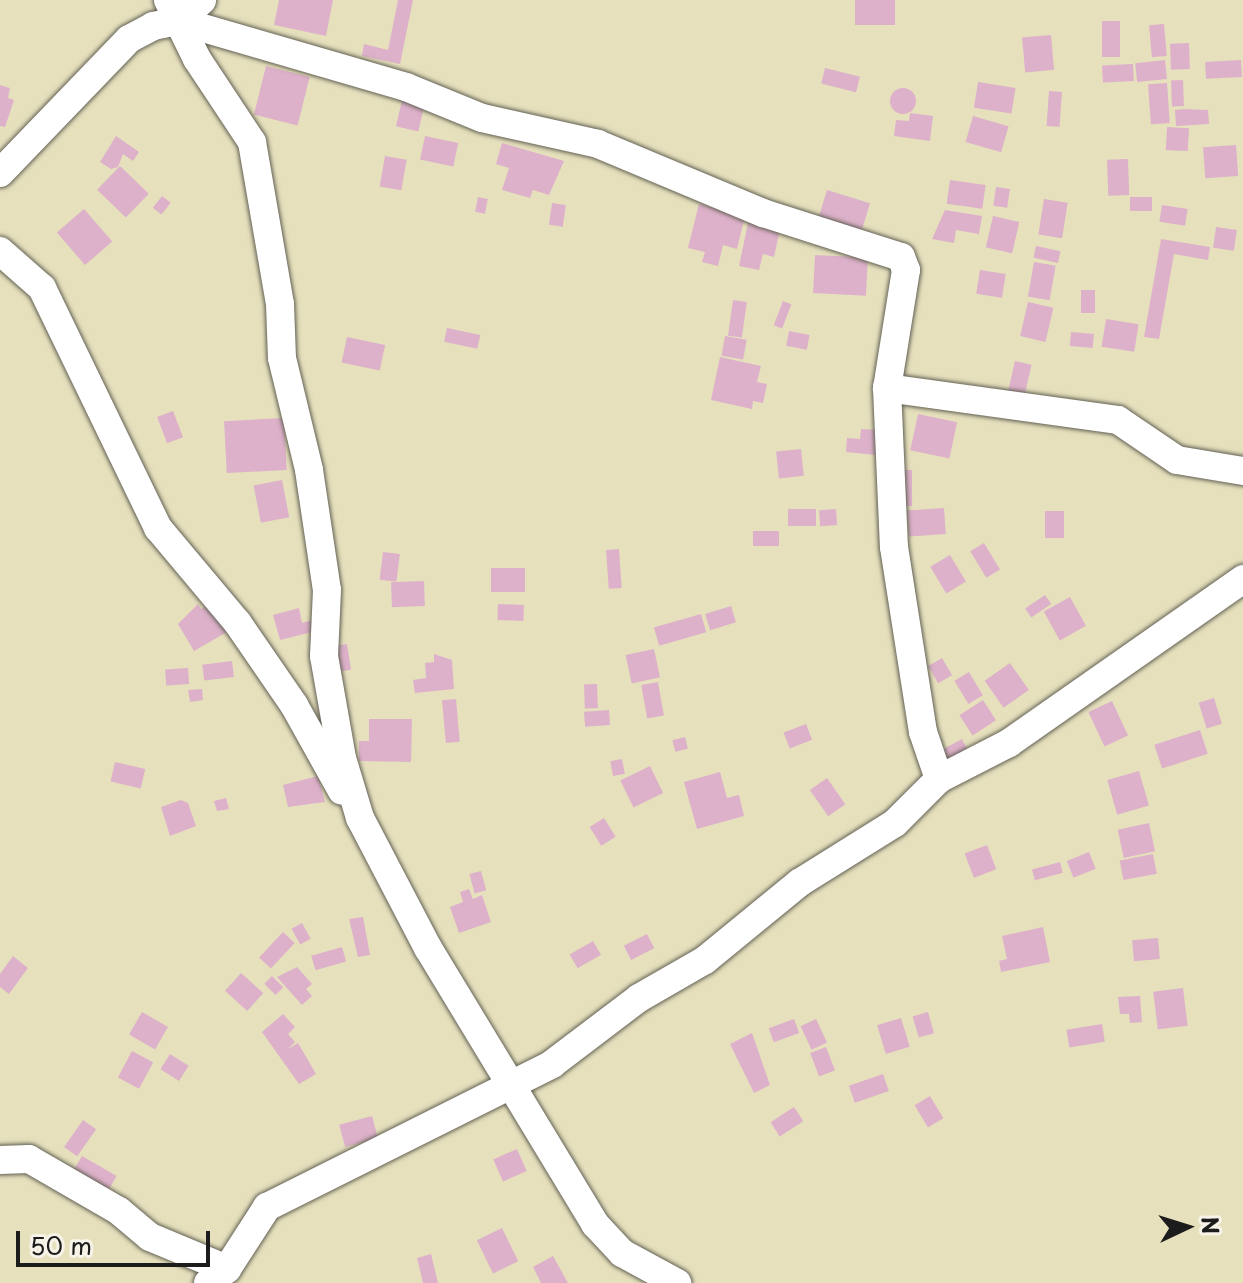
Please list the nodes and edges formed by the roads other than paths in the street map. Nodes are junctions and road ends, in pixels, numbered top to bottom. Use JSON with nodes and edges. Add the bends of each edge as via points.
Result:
{"nodes":[{"id":1,"x":202,"y":0,"type":"edge"},
{"id":2,"x":174,"y":10,"type":"edge"},
{"id":3,"x":0,"y":173,"type":"edge"},
{"id":4,"x":0,"y":251,"type":"edge"},
{"id":5,"x":887,"y":388,"type":"junction"},
{"id":6,"x":1243,"y":471,"type":"edge"},
{"id":7,"x":1243,"y":579,"type":"edge"},
{"id":8,"x":939,"y":779,"type":"junction"},
{"id":9,"x":360,"y":818,"type":"junction"},
{"id":10,"x":511,"y":1084,"type":"junction"},
{"id":11,"x":0,"y":1160,"type":"edge"},
{"id":12,"x":217,"y":1276,"type":"edge"},
{"id":13,"x":677,"y":1283,"type":"edge"}],
"edges":[{"from":1,"to":2,"type":"street"},
{"from":2,"to":3,"type":"street","via":[[129,39]]},
{"from":2,"to":5,"type":"street","via":[[406,87],[482,118],[598,144],[763,213],[901,257],[906,270]]},
{"from":2,"to":9,"type":"street","via":[[197,59],[252,142],[280,304],[282,358],[309,470],[327,590],[324,656],[342,758]]},
{"from":4,"to":9,"type":"street","via":[[42,288],[158,528],[237,622]]},
{"from":5,"to":6,"type":"street","via":[[1118,420],[1177,460]]},
{"from":5,"to":8,"type":"street","via":[[894,547],[923,732]]},
{"from":7,"to":8,"type":"street","via":[[1009,743]]},
{"from":8,"to":10,"type":"street","via":[[895,823],[766,907],[705,960],[639,998],[552,1064]]},
{"from":9,"to":10,"type":"street","via":[[428,948]]},
{"from":10,"to":12,"type":"street","via":[[267,1207]]},
{"from":10,"to":13,"type":"street","via":[[595,1224],[622,1253]]},
{"from":11,"to":12,"type":"street","via":[[29,1159]]}]}
